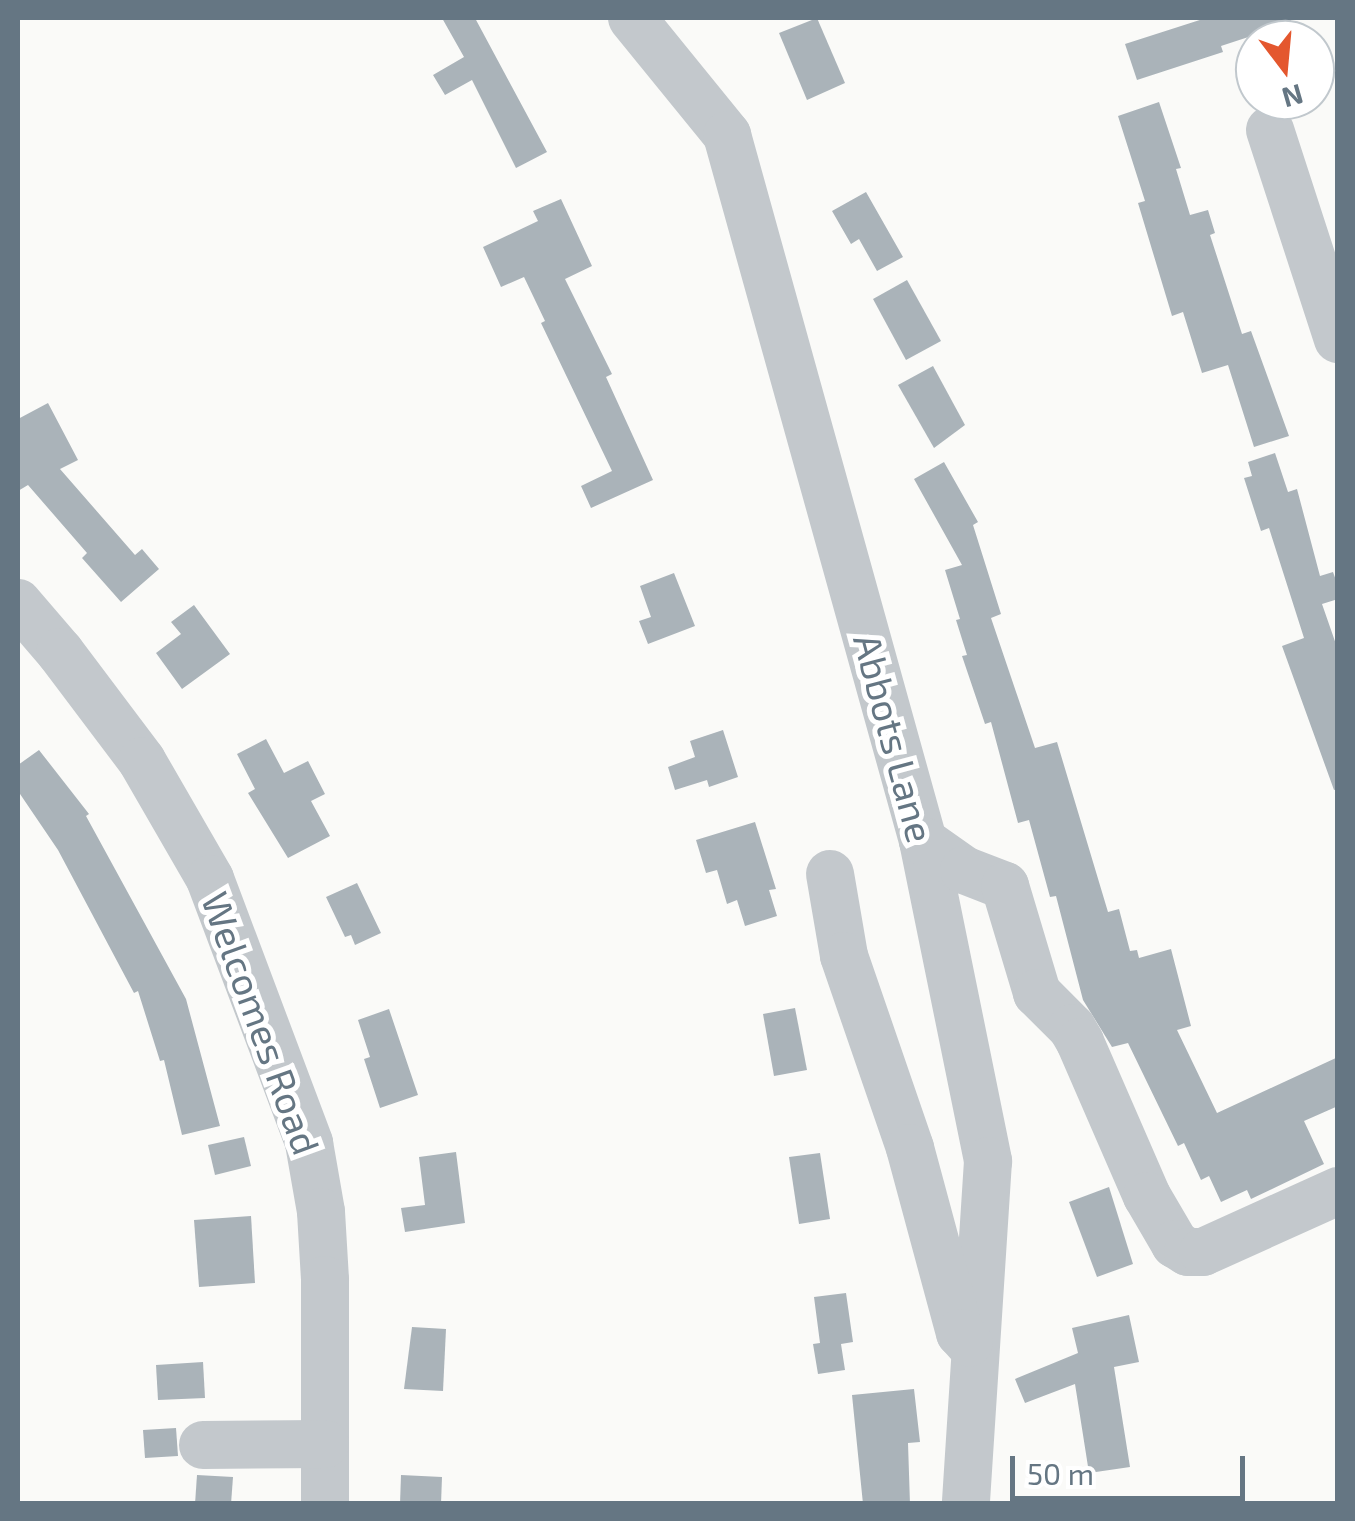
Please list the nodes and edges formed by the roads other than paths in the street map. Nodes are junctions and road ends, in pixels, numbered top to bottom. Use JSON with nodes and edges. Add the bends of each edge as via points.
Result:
{"nodes":[{"id":1,"x":632,"y":18,"type":"edge"},
{"id":2,"x":1270,"y":130,"type":"dead end"},
{"id":3,"x":1338,"y":338,"type":"edge"},
{"id":4,"x":18,"y":603,"type":"edge"},
{"id":5,"x":923,"y":842,"type":"junction"},
{"id":6,"x":830,"y":874,"type":"dead end"},
{"id":7,"x":1338,"y":1190,"type":"edge"},
{"id":8,"x":976,"y":1348,"type":"junction"},
{"id":9,"x":326,"y":1444,"type":"junction"},
{"id":10,"x":203,"y":1445,"type":"dead end"},
{"id":11,"x":324,"y":1504,"type":"edge"},
{"id":12,"x":966,"y":1504,"type":"edge"}],
"edges":[{"from":1,"to":5,"type":"street","name":"Abbots Lane","via":[[726,135]]},
{"from":2,"to":3,"type":"street"},
{"from":4,"to":9,"type":"street","name":"Welcomes Road","via":[[142,761],[210,879],[262,1011],[309,1143],[321,1212]]},
{"from":5,"to":7,"type":"street","via":[[964,870],[1005,886],[1036,994],[1072,1028],[1175,1244],[1203,1252]]},
{"from":5,"to":8,"type":"street","name":"Abbots Lane","via":[[988,1161]]},
{"from":6,"to":8,"type":"street","via":[[844,956],[910,1148],[960,1333]]},
{"from":8,"to":12,"type":"street","name":"Abbots Lane"},
{"from":9,"to":10,"type":"street"},
{"from":9,"to":11,"type":"street","name":"Welcomes Road"}]}
